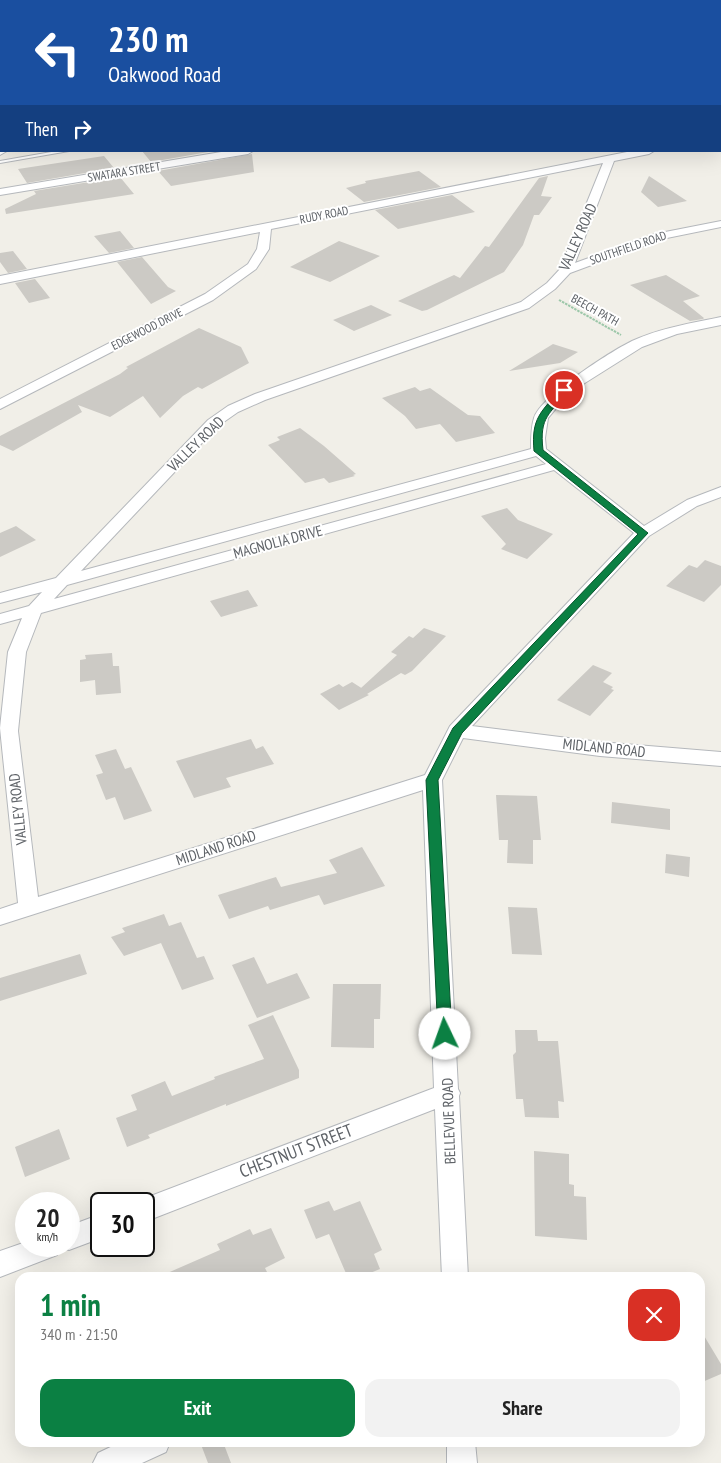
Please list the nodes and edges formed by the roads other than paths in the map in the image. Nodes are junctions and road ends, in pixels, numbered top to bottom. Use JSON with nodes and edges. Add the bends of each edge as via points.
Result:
{"nodes":[{"id":1,"x":61,"y":152,"type":"edge"},
{"id":2,"x":242,"y":152,"type":"edge"},
{"id":3,"x":644,"y":152,"type":"edge"},
{"id":4,"x":610,"y":159,"type":"junction"},
{"id":5,"x":0,"y":162,"type":"edge"},
{"id":6,"x":2,"y":189,"type":"edge"},
{"id":7,"x":721,"y":224,"type":"edge"},
{"id":8,"x":703,"y":226,"type":"junction"},
{"id":9,"x":266,"y":227,"type":"junction"},
{"id":10,"x":721,"y":232,"type":"edge"},
{"id":11,"x":566,"y":270,"type":"junction"},
{"id":12,"x":0,"y":280,"type":"edge"},
{"id":13,"x":721,"y":321,"type":"edge"},
{"id":14,"x":0,"y":405,"type":"edge"},
{"id":15,"x":539,"y":451,"type":"junction"},
{"id":16,"x":557,"y":465,"type":"junction"},
{"id":17,"x":721,"y":492,"type":"edge"},
{"id":18,"x":643,"y":533,"type":"junction"},
{"id":19,"x":64,"y":580,"type":"junction"},
{"id":20,"x":0,"y":598,"type":"edge"},
{"id":21,"x":34,"y":610,"type":"junction"},
{"id":22,"x":0,"y":620,"type":"edge"},
{"id":23,"x":457,"y":731,"type":"junction"},
{"id":24,"x":721,"y":759,"type":"edge"},
{"id":25,"x":432,"y":780,"type":"junction"},
{"id":26,"x":29,"y":908,"type":"junction"},
{"id":27,"x":0,"y":917,"type":"edge"},
{"id":28,"x":448,"y":1093,"type":"junction"},
{"id":29,"x":155,"y":1206,"type":"edge"},
{"id":30,"x":19,"y":1257,"type":"edge"},
{"id":31,"x":0,"y":1264,"type":"edge"},
{"id":32,"x":455,"y":1272,"type":"edge"},
{"id":33,"x":145,"y":1447,"type":"edge"},
{"id":34,"x":461,"y":1447,"type":"edge"},
{"id":35,"x":108,"y":1463,"type":"edge"},
{"id":36,"x":462,"y":1463,"type":"edge"}],
"edges":[{"from":1,"to":5,"type":"lane"},
{"from":2,"to":6,"type":"street","name":"SWATARA STREET"},
{"from":3,"to":4,"type":"street","name":"RUDY ROAD"},
{"from":4,"to":9,"type":"street","name":"RUDY ROAD"},
{"from":4,"to":11,"type":"street","name":"VALLEY ROAD"},
{"from":7,"to":8,"type":"street","name":"SOUTHFIELD ROAD"},
{"from":8,"to":10,"type":"street"},
{"from":8,"to":11,"type":"street","name":"SOUTHFIELD ROAD","via":[[659,236]]},
{"from":9,"to":12,"type":"street","name":"RUDY ROAD"},
{"from":9,"to":14,"type":"street","name":"EDGEWOOD DRIVE","via":[[263,249],[252,266],[209,297]]},
{"from":11,"to":19,"type":"street","name":"VALLEY ROAD","via":[[525,304],[269,393],[234,410],[213,423]]},
{"from":13,"to":15,"type":"street","via":[[674,331],[637,344],[564,390],[541,417]]},
{"from":15,"to":16,"type":"street"},
{"from":15,"to":19,"type":"street","name":"MAGNOLIA DRIVE"},
{"from":16,"to":18,"type":"street"},
{"from":16,"to":21,"type":"street","name":"MAGNOLIA DRIVE"},
{"from":17,"to":18,"type":"street","name":"BELLEVUE ROAD","via":[[692,502]]},
{"from":18,"to":23,"type":"street","name":"BELLEVUE ROAD"},
{"from":19,"to":20,"type":"street","name":"MAGNOLIA DRIVE"},
{"from":19,"to":21,"type":"street","name":"VALLEY ROAD"},
{"from":21,"to":22,"type":"street","name":"MAGNOLIA DRIVE"},
{"from":21,"to":26,"type":"street","name":"VALLEY ROAD","via":[[17,652],[9,731]]},
{"from":23,"to":24,"type":"street","name":"MIDLAND ROAD","via":[[553,744]]},
{"from":23,"to":25,"type":"street","name":"BELLEVUE ROAD"},
{"from":25,"to":26,"type":"street","name":"MIDLAND ROAD"},
{"from":25,"to":28,"type":"street","name":"BELLEVUE ROAD"},
{"from":26,"to":27,"type":"street","name":"MIDLAND ROAD"},
{"from":28,"to":29,"type":"street","name":"CHESTNUT STREET"},
{"from":28,"to":32,"type":"street","name":"BELLEVUE ROAD"},
{"from":30,"to":31,"type":"street"},
{"from":33,"to":35,"type":"street"},
{"from":34,"to":36,"type":"street"}]}
